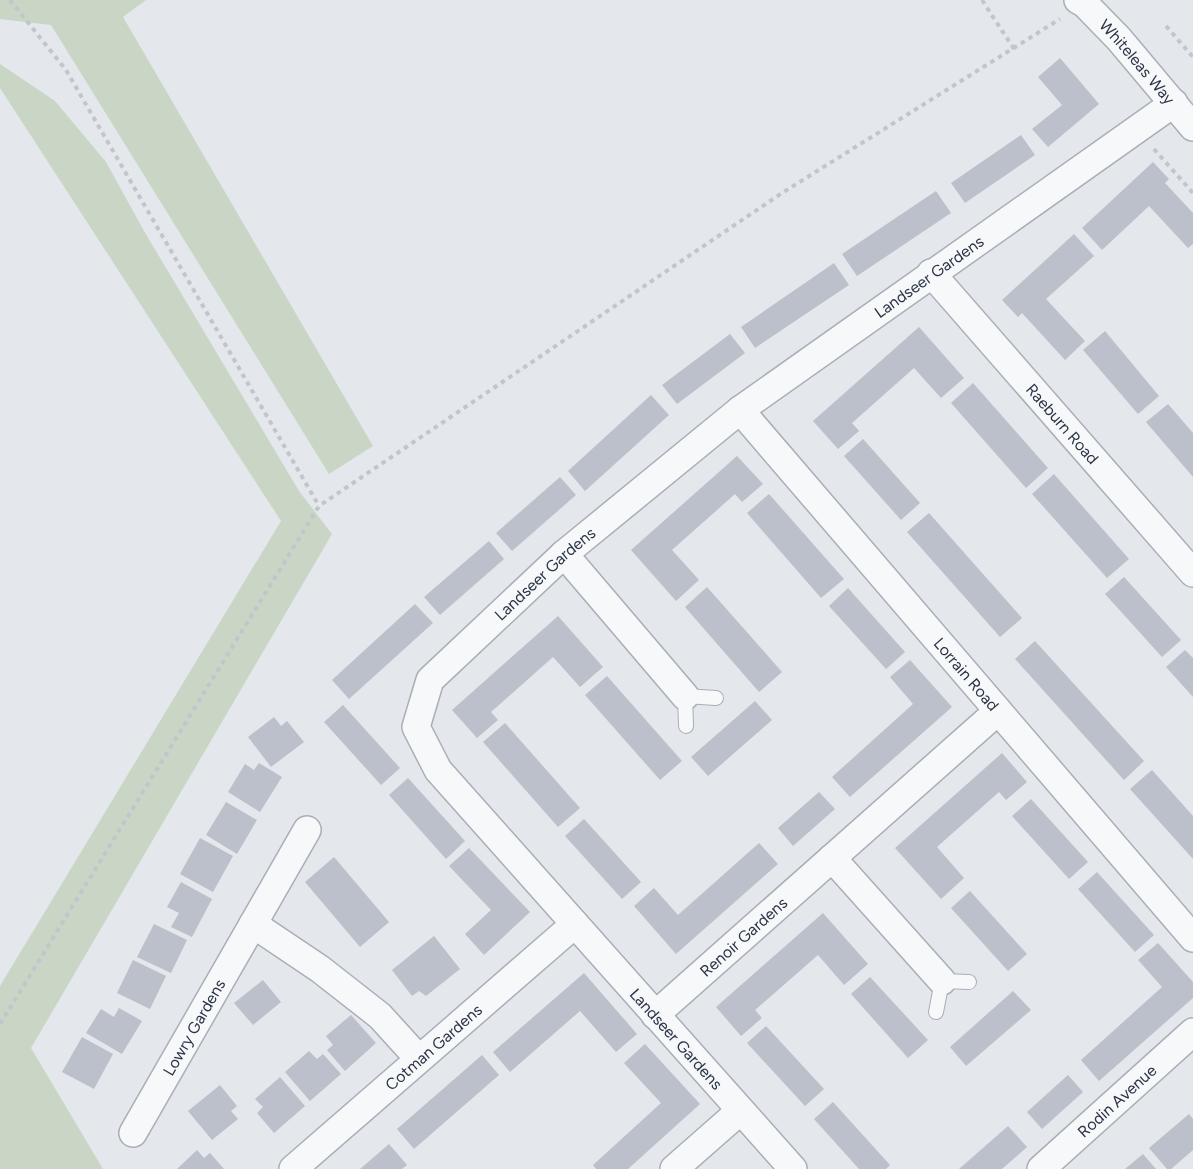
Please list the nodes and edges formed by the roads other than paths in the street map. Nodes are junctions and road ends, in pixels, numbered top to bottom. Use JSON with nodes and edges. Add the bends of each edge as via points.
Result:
{"nodes":[{"id":1,"x":1082,"y":1,"type":"edge"},
{"id":2,"x":1174,"y":103,"type":"junction"},
{"id":3,"x":1193,"y":127,"type":"edge"},
{"id":4,"x":931,"y":273,"type":"junction"},
{"id":5,"x":740,"y":410,"type":"junction"},
{"id":6,"x":564,"y":554,"type":"junction"},
{"id":7,"x":1193,"y":573,"type":"edge"},
{"id":8,"x":685,"y":696,"type":"junction"},
{"id":9,"x":716,"y":698,"type":"dead end"},
{"id":10,"x":998,"y":711,"type":"junction"},
{"id":11,"x":686,"y":726,"type":"dead end"},
{"id":12,"x":307,"y":830,"type":"dead end"},
{"id":13,"x":832,"y":858,"type":"junction"},
{"id":14,"x":254,"y":924,"type":"junction"},
{"id":15,"x":575,"y":924,"type":"junction"},
{"id":16,"x":1193,"y":938,"type":"edge"},
{"id":17,"x":942,"y":981,"type":"junction"},
{"id":18,"x":969,"y":982,"type":"dead end"},
{"id":19,"x":936,"y":1012,"type":"dead end"},
{"id":20,"x":655,"y":1015,"type":"junction"},
{"id":21,"x":1193,"y":1032,"type":"edge"},
{"id":22,"x":419,"y":1059,"type":"junction"},
{"id":23,"x":740,"y":1111,"type":"junction"},
{"id":24,"x":133,"y":1133,"type":"dead end"},
{"id":25,"x":293,"y":1169,"type":"edge"},
{"id":26,"x":674,"y":1169,"type":"edge"},
{"id":27,"x":793,"y":1169,"type":"edge"},
{"id":28,"x":1041,"y":1169,"type":"edge"}],
"edges":[{"from":1,"to":2,"type":"street","name":"Whiteleas Way"},
{"from":2,"to":3,"type":"street","name":"Whiteleas Way"},
{"from":2,"to":4,"type":"street","name":"Landseer Gardens"},
{"from":4,"to":5,"type":"street","name":"Landseer Gardens"},
{"from":4,"to":7,"type":"street","name":"Raeburn Road"},
{"from":5,"to":6,"type":"street","name":"Landseer Gardens"},
{"from":5,"to":10,"type":"street","name":"Lorrain Road"},
{"from":6,"to":8,"type":"street"},
{"from":6,"to":15,"type":"street","name":"Landseer Gardens","via":[[430,680],[416,727],[438,770]]},
{"from":8,"to":9,"type":"lane"},
{"from":8,"to":11,"type":"lane"},
{"from":10,"to":13,"type":"street","name":"Renoir Gardens"},
{"from":10,"to":16,"type":"street","name":"Lorrain Road"},
{"from":12,"to":14,"type":"street","name":"Lowry Gardens"},
{"from":13,"to":17,"type":"street"},
{"from":13,"to":20,"type":"street","name":"Renoir Gardens"},
{"from":14,"to":22,"type":"street","via":[[380,1017]]},
{"from":14,"to":24,"type":"street","name":"Lowry Gardens"},
{"from":15,"to":20,"type":"street","name":"Landseer Gardens"},
{"from":15,"to":22,"type":"street","name":"Cotman Gardens"},
{"from":17,"to":18,"type":"lane"},
{"from":17,"to":19,"type":"lane"},
{"from":20,"to":23,"type":"street","name":"Landseer Gardens"},
{"from":21,"to":28,"type":"street","name":"Rodin Avenue"},
{"from":22,"to":25,"type":"street","name":"Cotman Gardens"},
{"from":23,"to":26,"type":"street"},
{"from":23,"to":27,"type":"street","name":"Landseer Gardens"}]}
